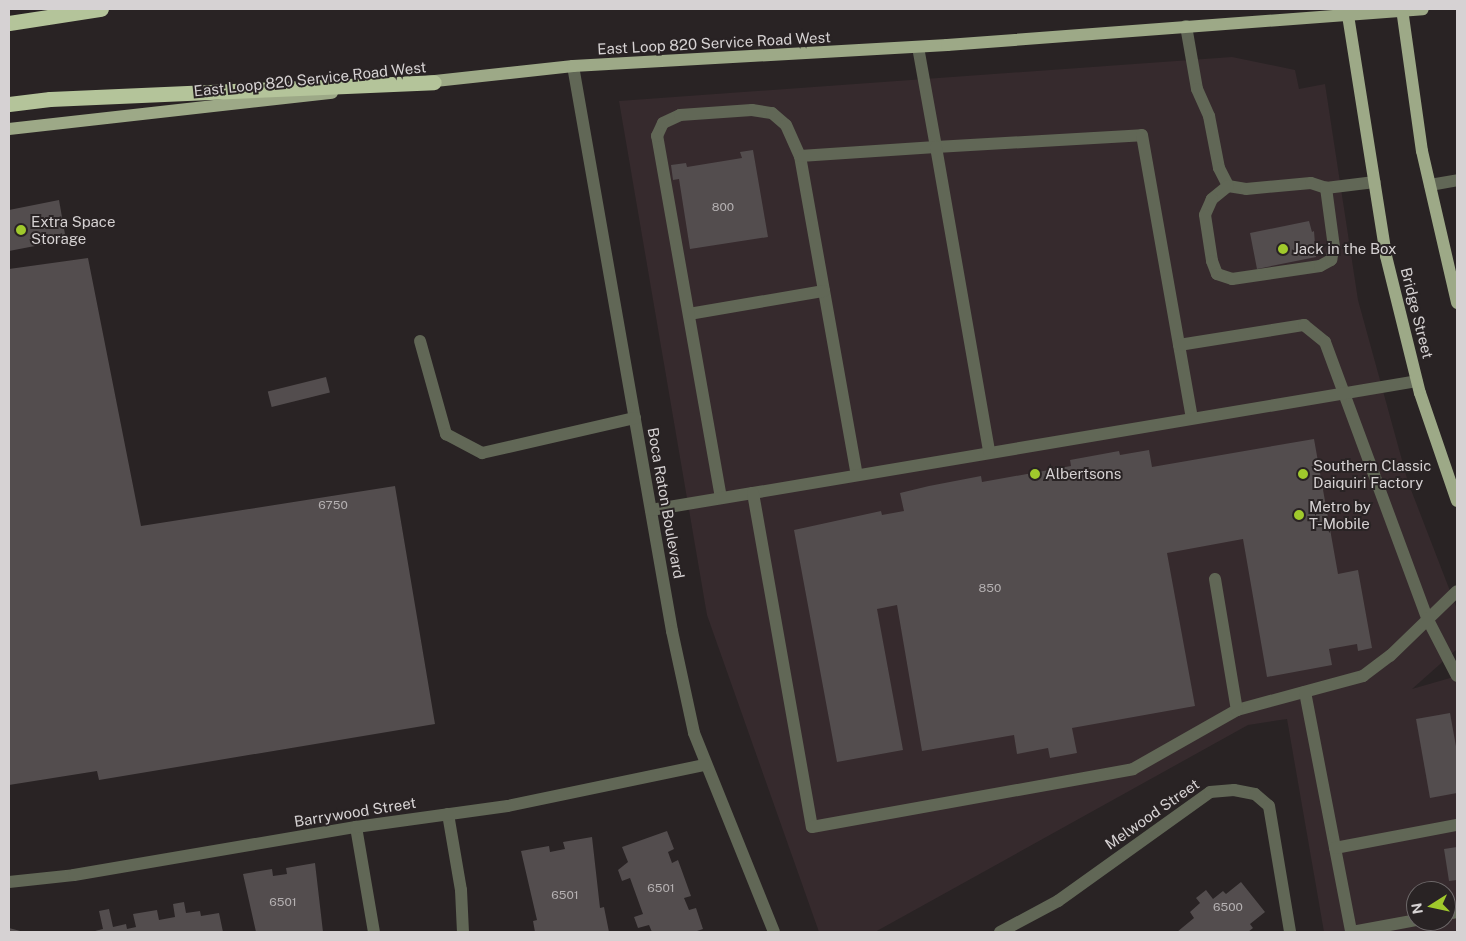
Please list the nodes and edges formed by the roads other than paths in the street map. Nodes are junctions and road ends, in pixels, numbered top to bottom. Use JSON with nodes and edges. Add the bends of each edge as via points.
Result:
{"nodes":[{"id":1,"x":101,"y":9,"type":"edge"},
{"id":2,"x":1423,"y":9,"type":"edge"},
{"id":3,"x":1402,"y":10,"type":"edge"},
{"id":4,"x":1347,"y":11,"type":"edge"},
{"id":5,"x":9,"y":23,"type":"edge"},
{"id":6,"x":1186,"y":26,"type":"junction"},
{"id":7,"x":918,"y":47,"type":"junction"},
{"id":8,"x":573,"y":66,"type":"junction"},
{"id":9,"x":434,"y":82,"type":"junction"},
{"id":10,"x":9,"y":104,"type":"edge"},
{"id":11,"x":9,"y":129,"type":"edge"},
{"id":12,"x":936,"y":147,"type":"junction"},
{"id":13,"x":800,"y":156,"type":"junction"},
{"id":14,"x":1457,"y":180,"type":"edge"},
{"id":15,"x":1375,"y":182,"type":"junction"},
{"id":16,"x":1430,"y":185,"type":"junction"},
{"id":17,"x":1228,"y":186,"type":"junction"},
{"id":18,"x":1326,"y":188,"type":"junction"},
{"id":19,"x":824,"y":291,"type":"junction"},
{"id":20,"x":1457,"y":303,"type":"edge"},
{"id":21,"x":689,"y":314,"type":"junction"},
{"id":22,"x":420,"y":341,"type":"dead end"},
{"id":23,"x":1179,"y":345,"type":"junction"},
{"id":24,"x":1417,"y":381,"type":"junction"},
{"id":25,"x":1344,"y":393,"type":"junction"},
{"id":26,"x":635,"y":418,"type":"junction"},
{"id":27,"x":1192,"y":418,"type":"junction"},
{"id":28,"x":989,"y":451,"type":"junction"},
{"id":29,"x":857,"y":475,"type":"junction"},
{"id":30,"x":753,"y":493,"type":"junction"},
{"id":31,"x":721,"y":498,"type":"junction"},
{"id":32,"x":1457,"y":501,"type":"edge"},
{"id":33,"x":651,"y":510,"type":"junction"},
{"id":34,"x":1215,"y":579,"type":"dead end"},
{"id":35,"x":1457,"y":591,"type":"edge"},
{"id":36,"x":1427,"y":618,"type":"junction"},
{"id":37,"x":1457,"y":676,"type":"edge"},
{"id":38,"x":1305,"y":692,"type":"junction"},
{"id":39,"x":1237,"y":710,"type":"junction"},
{"id":40,"x":705,"y":765,"type":"junction"},
{"id":41,"x":448,"y":814,"type":"junction"},
{"id":42,"x":1457,"y":825,"type":"edge"},
{"id":43,"x":356,"y":827,"type":"junction"},
{"id":44,"x":1335,"y":848,"type":"junction"},
{"id":45,"x":9,"y":882,"type":"edge"},
{"id":46,"x":1406,"y":922,"type":"edge"},
{"id":47,"x":374,"y":932,"type":"edge"},
{"id":48,"x":464,"y":932,"type":"edge"},
{"id":49,"x":774,"y":932,"type":"edge"},
{"id":50,"x":1000,"y":932,"type":"edge"},
{"id":51,"x":1290,"y":932,"type":"edge"},
{"id":52,"x":1351,"y":932,"type":"edge"}],
"edges":[{"from":1,"to":5,"type":"highway"},
{"from":2,"to":3,"type":"main road","name":"East Loop 820 Service Road West"},
{"from":3,"to":4,"type":"main road","name":"East Loop 820 Service Road West"},
{"from":3,"to":16,"type":"main road"},
{"from":4,"to":6,"type":"main road","name":"East Loop 820 Service Road West"},
{"from":4,"to":15,"type":"main road","name":"Bridge Street"},
{"from":6,"to":7,"type":"main road","name":"East Loop 820 Service Road West"},
{"from":6,"to":17,"type":"street","via":[[1197,89],[1208,116],[1219,168]]},
{"from":7,"to":8,"type":"main road","name":"East Loop 820 Service Road West"},
{"from":7,"to":12,"type":"street"},
{"from":8,"to":9,"type":"main road","name":"East Loop 820 Service Road West"},
{"from":8,"to":26,"type":"street","name":"Boca Raton Boulevard"},
{"from":9,"to":10,"type":"highway","via":[[50,99]]},
{"from":9,"to":11,"type":"main road","name":"East Loop 820 Service Road West"},
{"from":12,"to":13,"type":"street"},
{"from":12,"to":23,"type":"street","via":[[1142,134]]},
{"from":12,"to":28,"type":"street"},
{"from":13,"to":19,"type":"street"},
{"from":13,"to":21,"type":"street","via":[[786,125],[779,117],[762,111],[680,115],[663,123],[658,136]]},
{"from":14,"to":16,"type":"street"},
{"from":15,"to":18,"type":"street"},
{"from":15,"to":24,"type":"main road","name":"Bridge Street","via":[[1386,256]]},
{"from":16,"to":20,"type":"main road"},
{"from":17,"to":18,"type":"street","via":[[1246,189],[1311,183]]},
{"from":17,"to":18,"type":"street","via":[[1212,199],[1205,215],[1212,261],[1218,274],[1232,279],[1320,266],[1331,260],[1334,247]]},
{"from":19,"to":21,"type":"street"},
{"from":19,"to":29,"type":"street"},
{"from":21,"to":31,"type":"street"},
{"from":22,"to":26,"type":"street","via":[[446,434],[482,453]]},
{"from":23,"to":25,"type":"street","via":[[1304,325],[1325,342]]},
{"from":23,"to":27,"type":"street"},
{"from":24,"to":25,"type":"street"},
{"from":24,"to":32,"type":"main road","name":"Bridge Street"},
{"from":25,"to":27,"type":"street"},
{"from":25,"to":36,"type":"street"},
{"from":26,"to":33,"type":"street","name":"Boca Raton Boulevard"},
{"from":27,"to":28,"type":"street"},
{"from":28,"to":29,"type":"street"},
{"from":29,"to":30,"type":"street"},
{"from":30,"to":31,"type":"street"},
{"from":30,"to":39,"type":"street","via":[[812,827],[1133,769]]},
{"from":31,"to":33,"type":"street"},
{"from":33,"to":40,"type":"street","name":"Boca Raton Boulevard","via":[[672,631],[694,733]]},
{"from":34,"to":39,"type":"street"},
{"from":35,"to":36,"type":"street"},
{"from":36,"to":37,"type":"street"},
{"from":36,"to":38,"type":"street","via":[[1390,656],[1363,676]]},
{"from":38,"to":39,"type":"street"},
{"from":38,"to":44,"type":"street"},
{"from":40,"to":41,"type":"street","name":"Barrywood Street","via":[[508,806]]},
{"from":40,"to":49,"type":"street","name":"Boca Raton Boulevard"},
{"from":41,"to":43,"type":"street","name":"Barrywood Street"},
{"from":41,"to":48,"type":"street","via":[[461,890]]},
{"from":42,"to":44,"type":"street"},
{"from":43,"to":45,"type":"street","name":"Barrywood Street","via":[[74,875]]},
{"from":43,"to":47,"type":"street"},
{"from":44,"to":52,"type":"street"},
{"from":46,"to":52,"type":"street"},
{"from":50,"to":51,"type":"street","name":"Melwood Street","via":[[1058,901],[1210,792],[1234,790],[1255,794],[1268,806]]}]}
